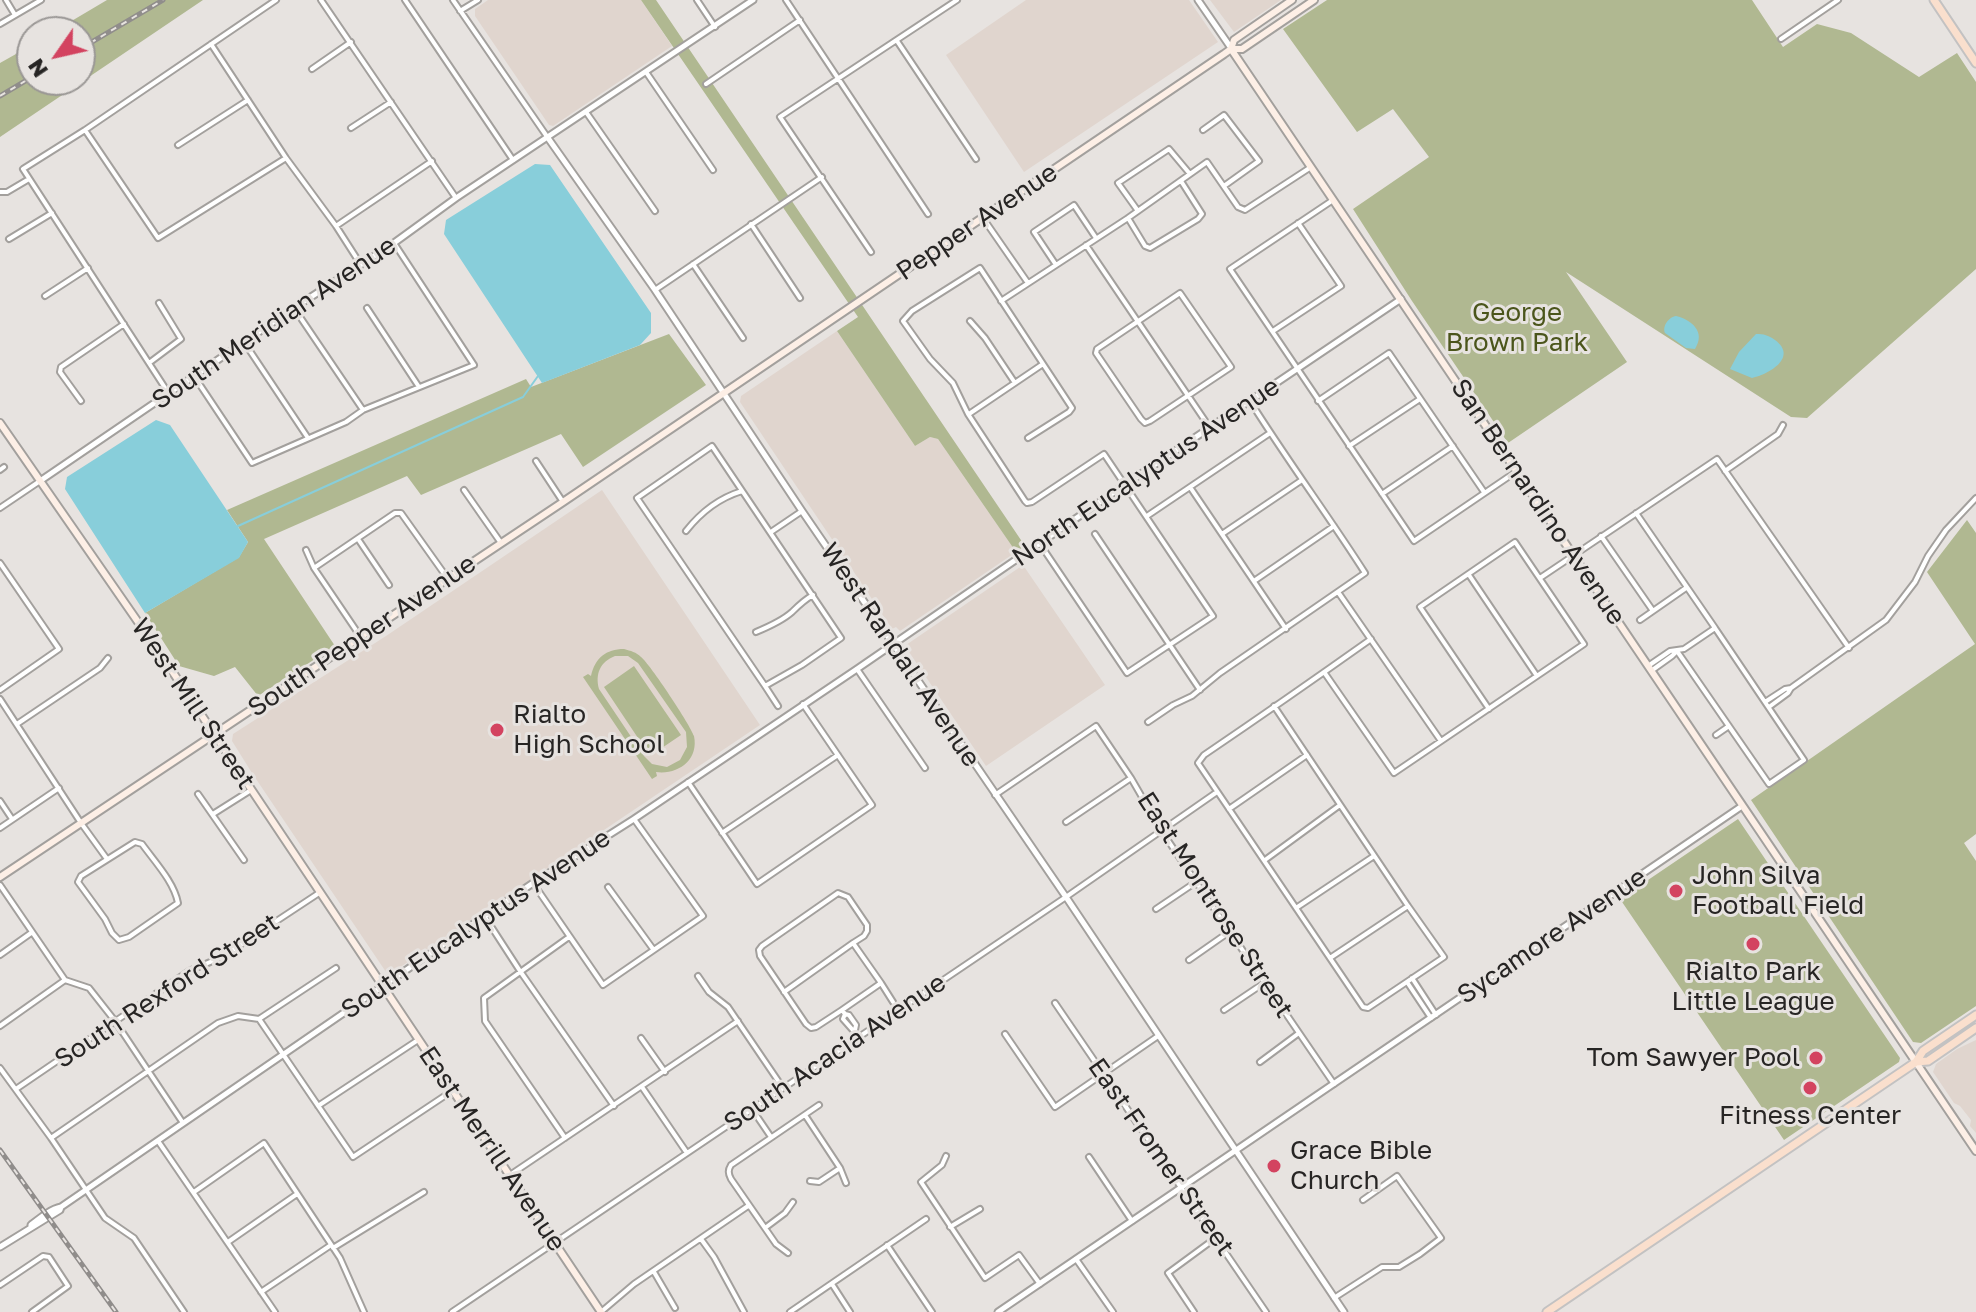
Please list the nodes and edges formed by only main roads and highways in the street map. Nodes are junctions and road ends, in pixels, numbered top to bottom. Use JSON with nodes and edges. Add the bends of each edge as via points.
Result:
{"nodes":[{"id":1,"x":1292,"y":0,"type":"edge"},
{"id":2,"x":1314,"y":0,"type":"edge"},
{"id":3,"x":1934,"y":0,"type":"edge"},
{"id":4,"x":1231,"y":49,"type":"junction"},
{"id":5,"x":1976,"y":63,"type":"edge"},
{"id":6,"x":723,"y":394,"type":"joint"},
{"id":7,"x":0,"y":423,"type":"edge"},
{"id":8,"x":214,"y":734,"type":"junction"},
{"id":9,"x":0,"y":877,"type":"edge"},
{"id":10,"x":383,"y":987,"type":"joint"},
{"id":11,"x":1976,"y":1015,"type":"edge"},
{"id":12,"x":1976,"y":1028,"type":"edge"},
{"id":13,"x":1916,"y":1062,"type":"junction"},
{"id":14,"x":1976,"y":1151,"type":"edge"},
{"id":15,"x":601,"y":1312,"type":"edge"},
{"id":16,"x":1547,"y":1312,"type":"edge"}],
"edges":[{"from":1,"to":4,"type":"main road","name":"Pepper Avenue","via":[[1234,40]]},
{"from":2,"to":4,"type":"main road","name":"Pepper Avenue","via":[[1242,49]]},
{"from":3,"to":5,"type":"main road"},
{"from":4,"to":6,"type":"main road","name":"Pepper Avenue"},
{"from":4,"to":13,"type":"main road","name":"San Bernardino Avenue"},
{"from":6,"to":8,"type":"main road","name":"South Pepper Avenue"},
{"from":7,"to":8,"type":"main road","name":"West Mill Street"},
{"from":8,"to":9,"type":"main road","name":"South Pepper Avenue"},
{"from":8,"to":10,"type":"main road","name":"West Mill Street"},
{"from":10,"to":15,"type":"main road","name":"East Merrill Avenue"},
{"from":11,"to":13,"type":"main road"},
{"from":12,"to":13,"type":"main road","via":[[1928,1061]]},
{"from":13,"to":14,"type":"main road","name":"San Bernardino Avenue"},
{"from":13,"to":16,"type":"main road"}]}
